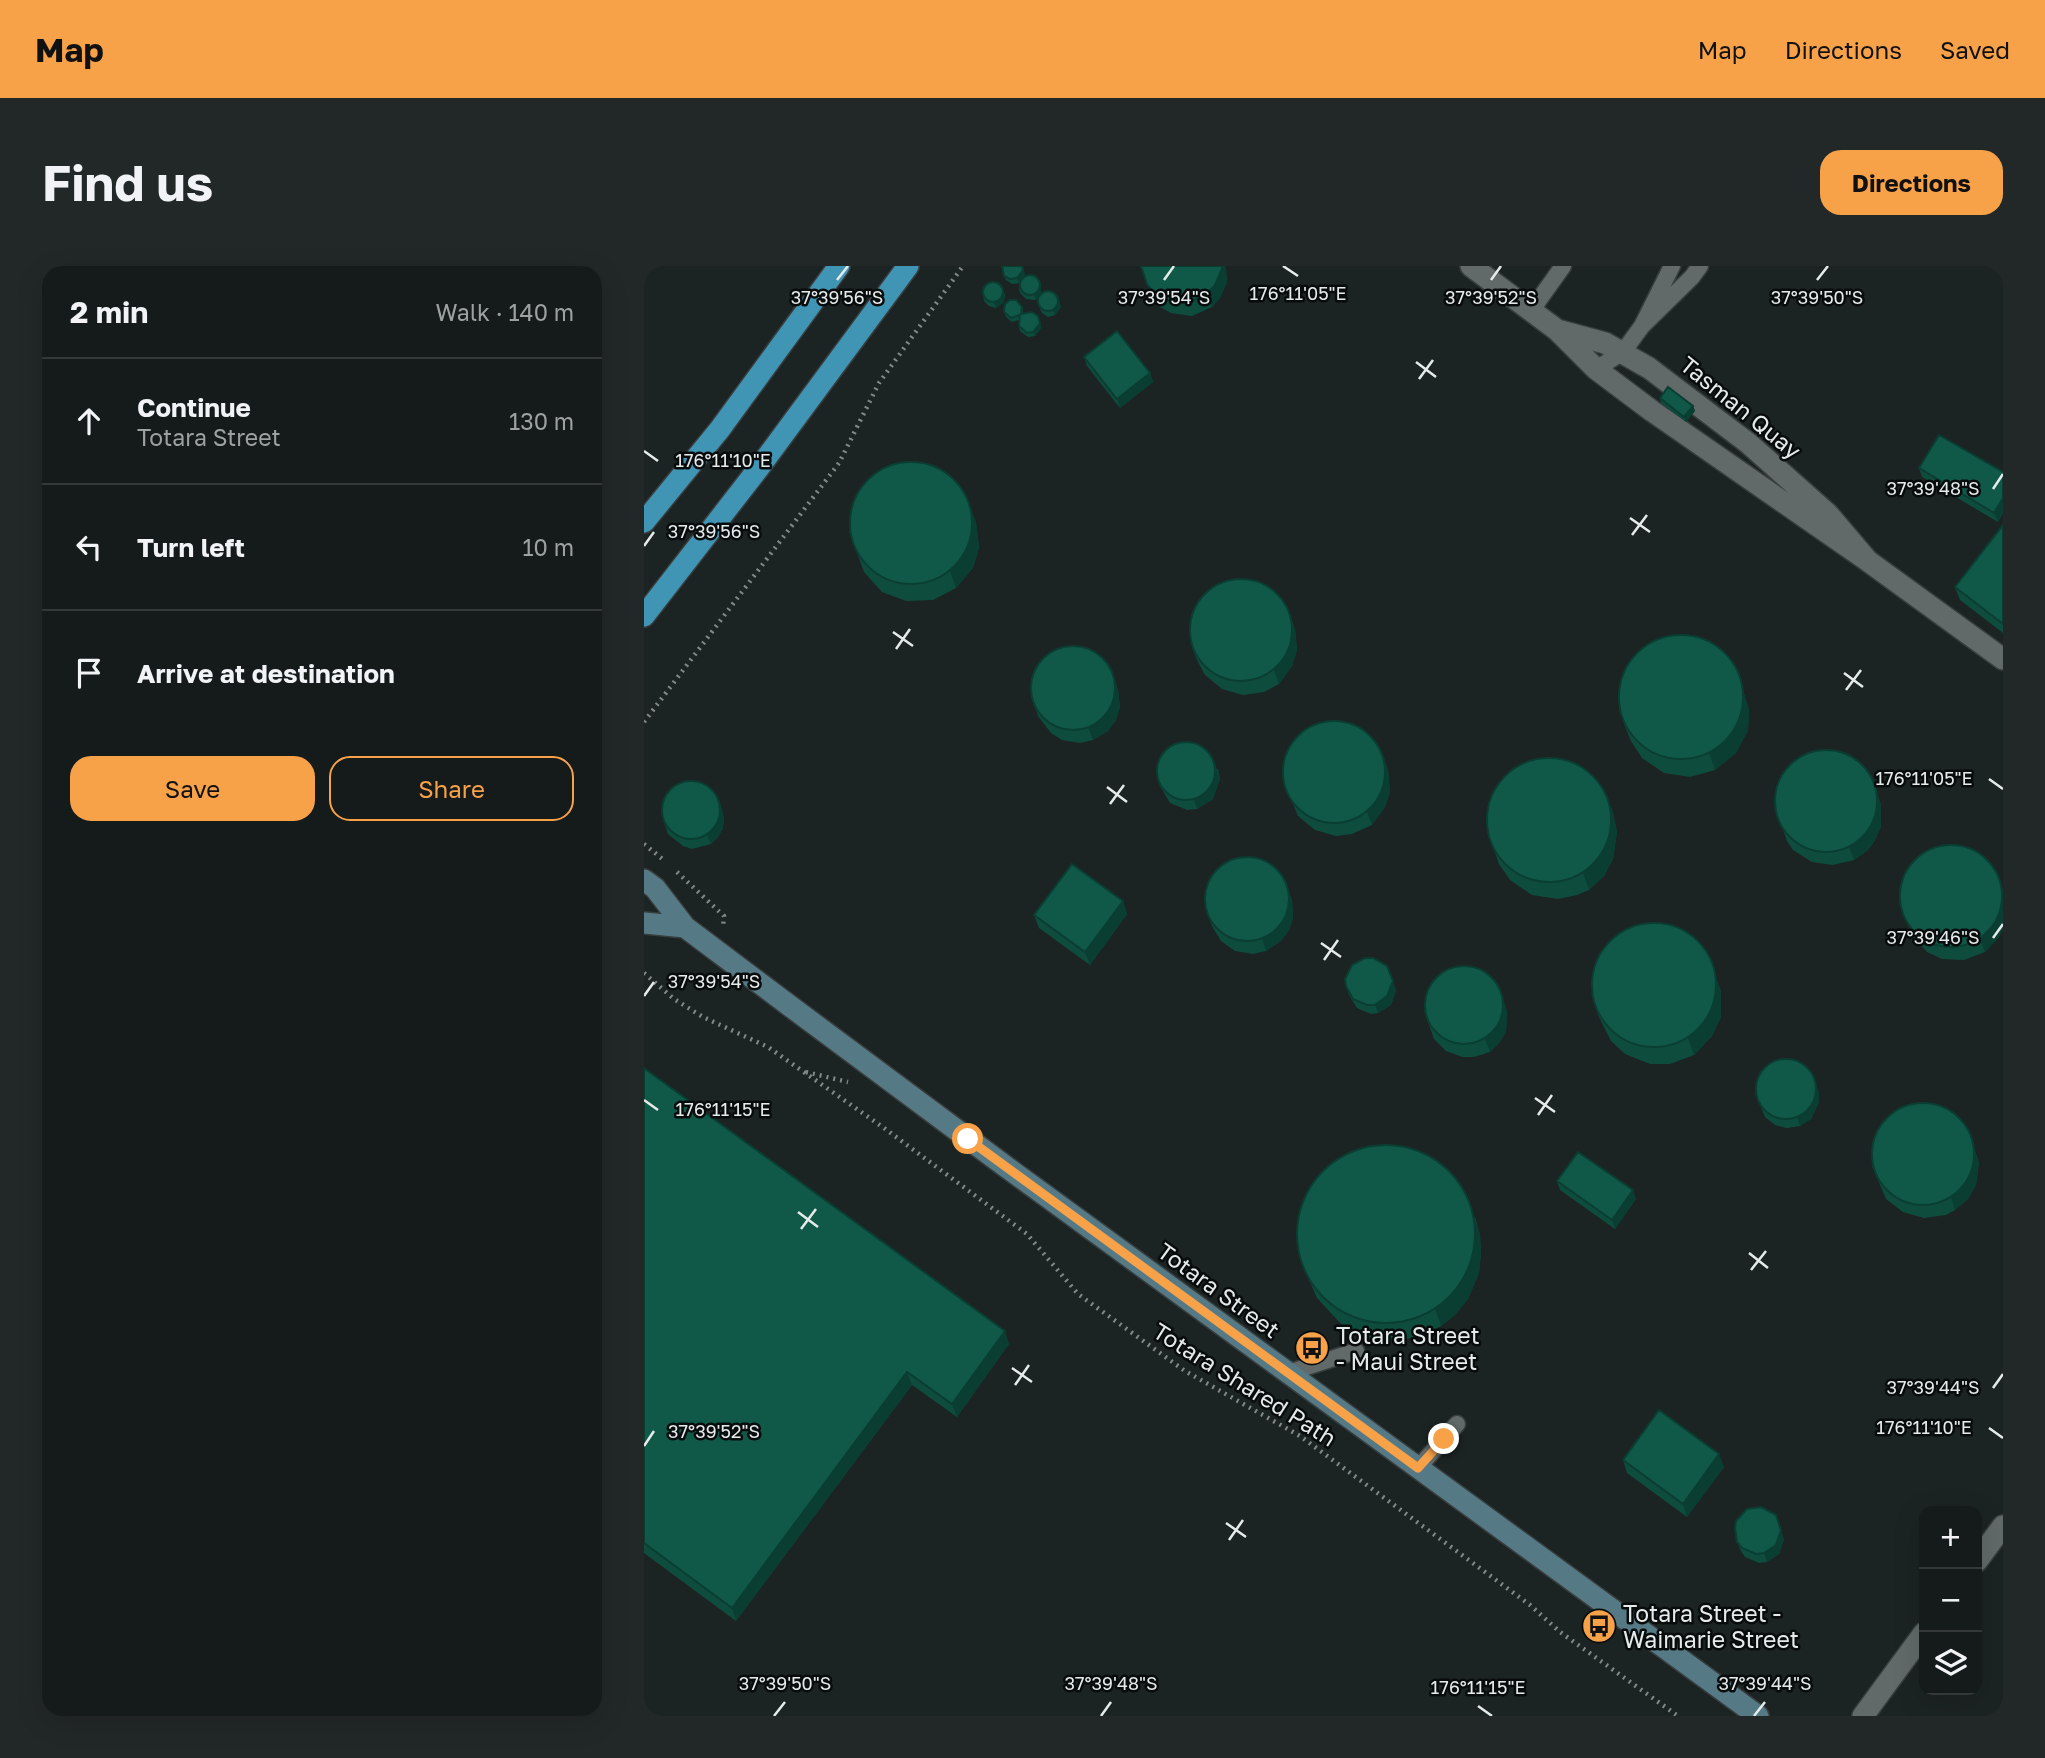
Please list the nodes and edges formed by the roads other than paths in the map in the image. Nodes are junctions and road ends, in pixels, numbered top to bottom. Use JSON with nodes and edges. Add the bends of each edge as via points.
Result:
{"nodes":[{"id":1,"x":839,"y":266,"type":"edge"},
{"id":2,"x":908,"y":266,"type":"edge"},
{"id":3,"x":1471,"y":266,"type":"edge"},
{"id":4,"x":1563,"y":266,"type":"edge"},
{"id":5,"x":1672,"y":266,"type":"edge"},
{"id":6,"x":1700,"y":266,"type":"edge"},
{"id":7,"x":1531,"y":311,"type":"junction"},
{"id":8,"x":1642,"y":326,"type":"junction"},
{"id":9,"x":1558,"y":330,"type":"junction"},
{"id":10,"x":1623,"y":352,"type":"junction"},
{"id":11,"x":1596,"y":369,"type":"junction"},
{"id":12,"x":644,"y":522,"type":"edge"},
{"id":13,"x":1868,"y":561,"type":"junction"},
{"id":14,"x":644,"y":616,"type":"edge"},
{"id":15,"x":2003,"y":659,"type":"edge"},
{"id":16,"x":644,"y":880,"type":"edge"},
{"id":17,"x":644,"y":923,"type":"edge"},
{"id":18,"x":685,"y":927,"type":"junction"},
{"id":19,"x":1356,"y":1351,"type":"dead end"},
{"id":20,"x":1288,"y":1373,"type":"junction"},
{"id":21,"x":1457,"y":1424,"type":"dead end"},
{"id":22,"x":1418,"y":1468,"type":"junction"},
{"id":23,"x":2003,"y":1526,"type":"edge"},
{"id":24,"x":1982,"y":1554,"type":"edge"},
{"id":25,"x":1919,"y":1640,"type":"edge"},
{"id":26,"x":1758,"y":1716,"type":"edge"},
{"id":27,"x":1863,"y":1716,"type":"edge"}],
"edges":[{"from":1,"to":12,"type":"highway","via":[[720,429]]},
{"from":2,"to":14,"type":"highway"},
{"from":3,"to":7,"type":"street","name":"Tasman Quay"},
{"from":4,"to":7,"type":"lane"},
{"from":5,"to":8,"type":"lane"},
{"from":6,"to":8,"type":"lane"},
{"from":7,"to":9,"type":"street","name":"Tasman Quay"},
{"from":8,"to":10,"type":"lane"},
{"from":9,"to":10,"type":"street","name":"Tasman Quay"},
{"from":9,"to":11,"type":"street","name":"Tasman Quay"},
{"from":10,"to":11,"type":"lane"},
{"from":10,"to":13,"type":"street","name":"Tasman Quay","via":[[1748,443],[1828,514]]},
{"from":11,"to":13,"type":"street","name":"Tasman Quay"},
{"from":13,"to":15,"type":"street","name":"Tasman Quay"},
{"from":16,"to":18,"type":"main road","name":"Totara Street"},
{"from":17,"to":18,"type":"main road"},
{"from":18,"to":20,"type":"main road","name":"Totara Street"},
{"from":19,"to":20,"type":"lane"},
{"from":20,"to":22,"type":"main road","name":"Totara Street"},
{"from":21,"to":22,"type":"lane"},
{"from":22,"to":26,"type":"main road","name":"Totara Street"},
{"from":23,"to":24,"type":"street"},
{"from":25,"to":27,"type":"street"}]}
